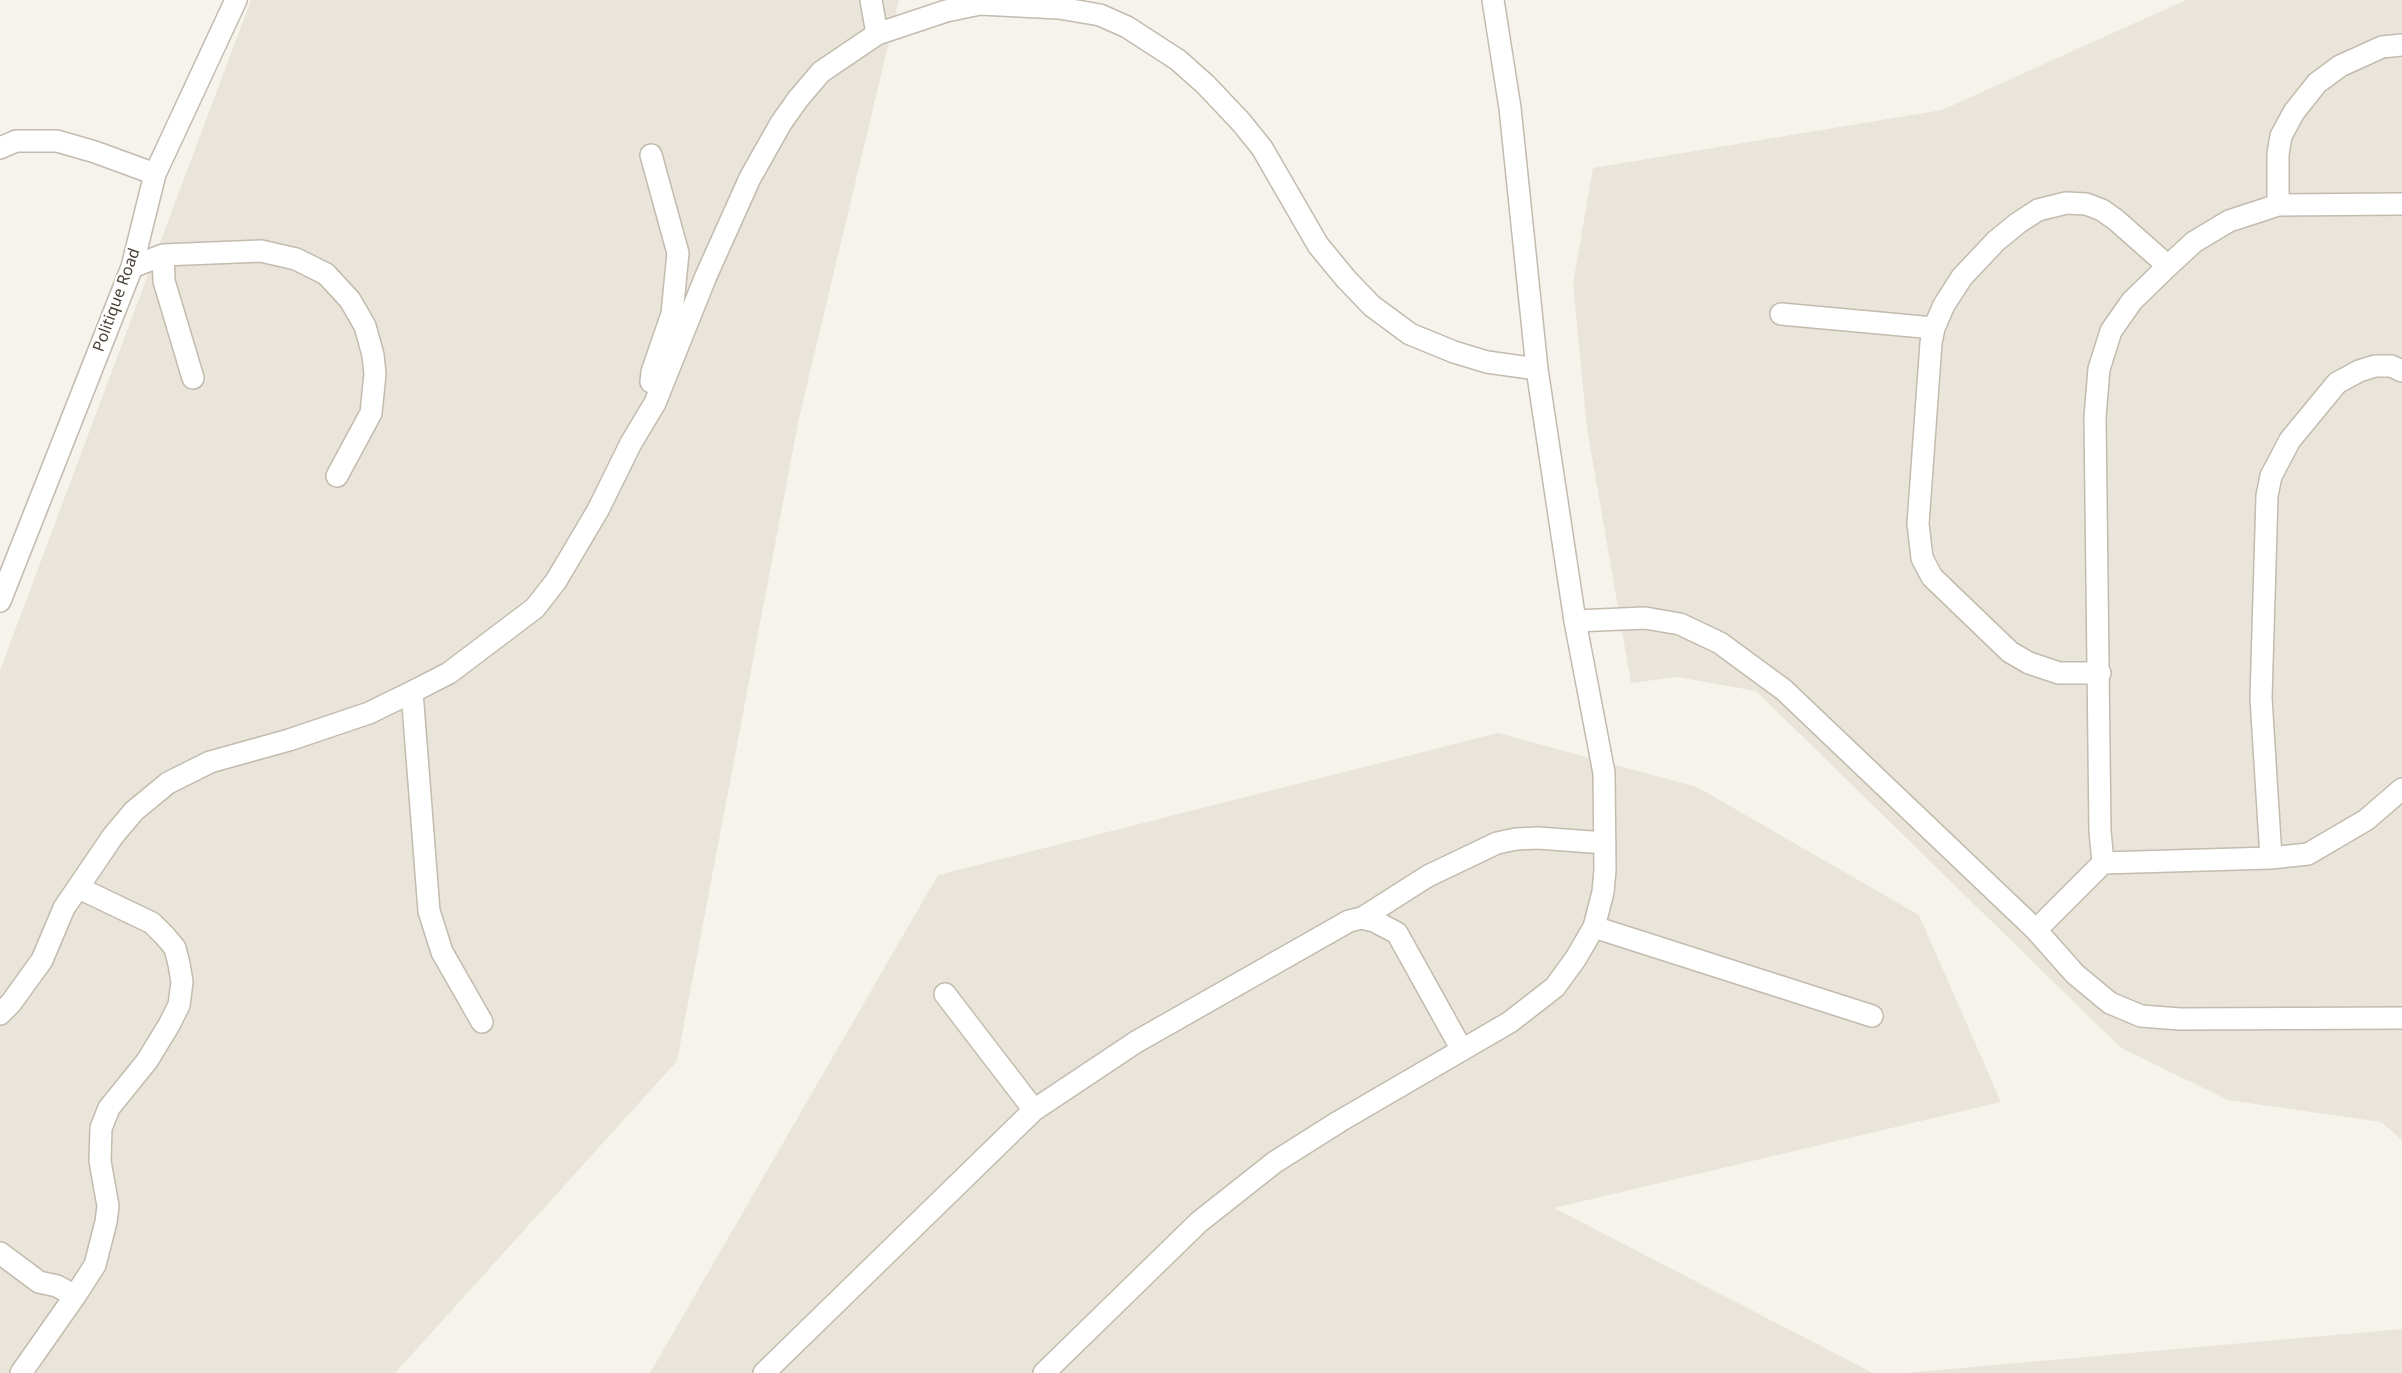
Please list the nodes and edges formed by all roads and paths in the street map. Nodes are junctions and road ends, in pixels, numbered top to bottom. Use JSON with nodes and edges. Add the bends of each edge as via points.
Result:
{"nodes":[{"id":1,"x":236,"y":0,"type":"edge"},
{"id":2,"x":871,"y":0,"type":"edge"},
{"id":3,"x":1493,"y":0,"type":"edge"},
{"id":4,"x":877,"y":34,"type":"junction"},
{"id":5,"x":2402,"y":45,"type":"edge"},
{"id":6,"x":0,"y":147,"type":"edge"},
{"id":7,"x":651,"y":155,"type":"dead end"},
{"id":8,"x":155,"y":174,"type":"junction"},
{"id":9,"x":2402,"y":204,"type":"edge"},
{"id":10,"x":2278,"y":205,"type":"junction"},
{"id":11,"x":163,"y":255,"type":"junction"},
{"id":12,"x":2168,"y":266,"type":"junction"},
{"id":13,"x":132,"y":267,"type":"junction"},
{"id":14,"x":1781,"y":314,"type":"dead end"},
{"id":15,"x":1934,"y":328,"type":"junction"},
{"id":16,"x":1537,"y":369,"type":"junction"},
{"id":17,"x":2402,"y":371,"type":"edge"},
{"id":18,"x":193,"y":378,"type":"dead end"},
{"id":19,"x":655,"y":403,"type":"junction"},
{"id":20,"x":337,"y":476,"type":"dead end"},
{"id":21,"x":0,"y":601,"type":"edge"},
{"id":22,"x":1575,"y":621,"type":"junction"},
{"id":23,"x":2100,"y":673,"type":"junction"},
{"id":24,"x":412,"y":692,"type":"junction"},
{"id":25,"x":2402,"y":789,"type":"edge"},
{"id":26,"x":1605,"y":843,"type":"junction"},
{"id":27,"x":2271,"y":858,"type":"junction"},
{"id":28,"x":2103,"y":863,"type":"junction"},
{"id":29,"x":79,"y":888,"type":"junction"},
{"id":30,"x":1362,"y":918,"type":"junction"},
{"id":31,"x":1594,"y":927,"type":"junction"},
{"id":32,"x":2036,"y":930,"type":"junction"},
{"id":33,"x":945,"y":994,"type":"dead end"},
{"id":34,"x":0,"y":1014,"type":"edge"},
{"id":35,"x":1872,"y":1016,"type":"dead end"},
{"id":36,"x":2402,"y":1018,"type":"edge"},
{"id":37,"x":482,"y":1022,"type":"dead end"},
{"id":38,"x":1462,"y":1050,"type":"junction"},
{"id":39,"x":1034,"y":1110,"type":"junction"},
{"id":40,"x":0,"y":1253,"type":"edge"},
{"id":41,"x":75,"y":1296,"type":"junction"},
{"id":42,"x":21,"y":1373,"type":"edge"},
{"id":43,"x":764,"y":1373,"type":"edge"},
{"id":44,"x":1044,"y":1373,"type":"edge"}],
"edges":[{"from":1,"to":8,"type":"street","name":"Politique Road"},
{"from":2,"to":4,"type":"street"},
{"from":3,"to":16,"type":"street","via":[[1510,108]]},
{"from":4,"to":16,"type":"street","via":[[980,4],[1059,8],[1101,15],[1127,27],[1178,60],[1241,122],[1262,148],[1318,245],[1372,306],[1410,334],[1454,352],[1487,362]]},
{"from":4,"to":19,"type":"street","via":[[821,72],[781,123],[750,178]]},
{"from":5,"to":10,"type":"street","via":[[2382,47],[2340,66],[2317,83],[2294,112],[2278,154]]},
{"from":6,"to":8,"type":"street","via":[[16,141],[57,141]]},
{"from":7,"to":19,"type":"street","via":[[678,253],[672,314],[652,372]]},
{"from":8,"to":13,"type":"street","name":"Politique Road"},
{"from":9,"to":10,"type":"street"},
{"from":10,"to":12,"type":"street","via":[[2229,221],[2194,242]]},
{"from":11,"to":13,"type":"street"},
{"from":11,"to":18,"type":"street","via":[[164,281]]},
{"from":11,"to":20,"type":"street","via":[[261,251],[296,259],[326,274],[350,300],[365,326],[373,355],[375,393],[371,413]]},
{"from":12,"to":15,"type":"street","via":[[2102,210],[2066,203],[2038,210],[1978,258],[1944,305]]},
{"from":12,"to":23,"type":"street","via":[[2132,302],[2111,331],[2099,369],[2095,417]]},
{"from":13,"to":21,"type":"street","name":"Politique Road"},
{"from":14,"to":15,"type":"street"},
{"from":15,"to":23,"type":"street","via":[[1918,524],[1922,558],[1932,577],[2010,652],[2059,673]]},
{"from":16,"to":22,"type":"street"},
{"from":17,"to":27,"type":"street","via":[[2375,366],[2337,383],[2290,440],[2271,477],[2261,698]]},
{"from":19,"to":24,"type":"street","via":[[598,510],[556,581],[535,608],[449,673]]},
{"from":22,"to":26,"type":"street","via":[[1604,773]]},
{"from":22,"to":32,"type":"street","via":[[1645,618],[1680,624],[1720,643],[1784,690]]},
{"from":23,"to":28,"type":"street"},
{"from":24,"to":29,"type":"street","via":[[369,713],[210,762],[168,783],[134,811],[112,836]]},
{"from":24,"to":37,"type":"street","via":[[429,911],[442,952]]},
{"from":25,"to":27,"type":"street","via":[[2366,820],[2331,842],[2308,854]]},
{"from":26,"to":30,"type":"street","via":[[1538,838],[1497,843],[1428,876]]},
{"from":26,"to":31,"type":"street","via":[[1603,892]]},
{"from":27,"to":28,"type":"street"},
{"from":28,"to":32,"type":"street"},
{"from":29,"to":34,"type":"street","via":[[64,908],[42,960]]},
{"from":29,"to":41,"type":"street","via":[[152,923],[175,948],[182,982],[179,1005],[169,1025],[147,1061],[109,1108],[101,1128],[106,1222],[95,1265]]},
{"from":30,"to":38,"type":"street","via":[[1397,933]]},
{"from":30,"to":39,"type":"street","via":[[1349,921],[1146,1037]]},
{"from":31,"to":35,"type":"street"},
{"from":31,"to":38,"type":"street","via":[[1555,987],[1510,1022]]},
{"from":32,"to":36,"type":"street","via":[[2083,981],[2110,1003],[2141,1016]]},
{"from":33,"to":39,"type":"street"},
{"from":38,"to":44,"type":"street","via":[[1275,1162],[1199,1222]]},
{"from":39,"to":43,"type":"street"},
{"from":40,"to":41,"type":"street","via":[[39,1282]]},
{"from":41,"to":42,"type":"street"}]}
